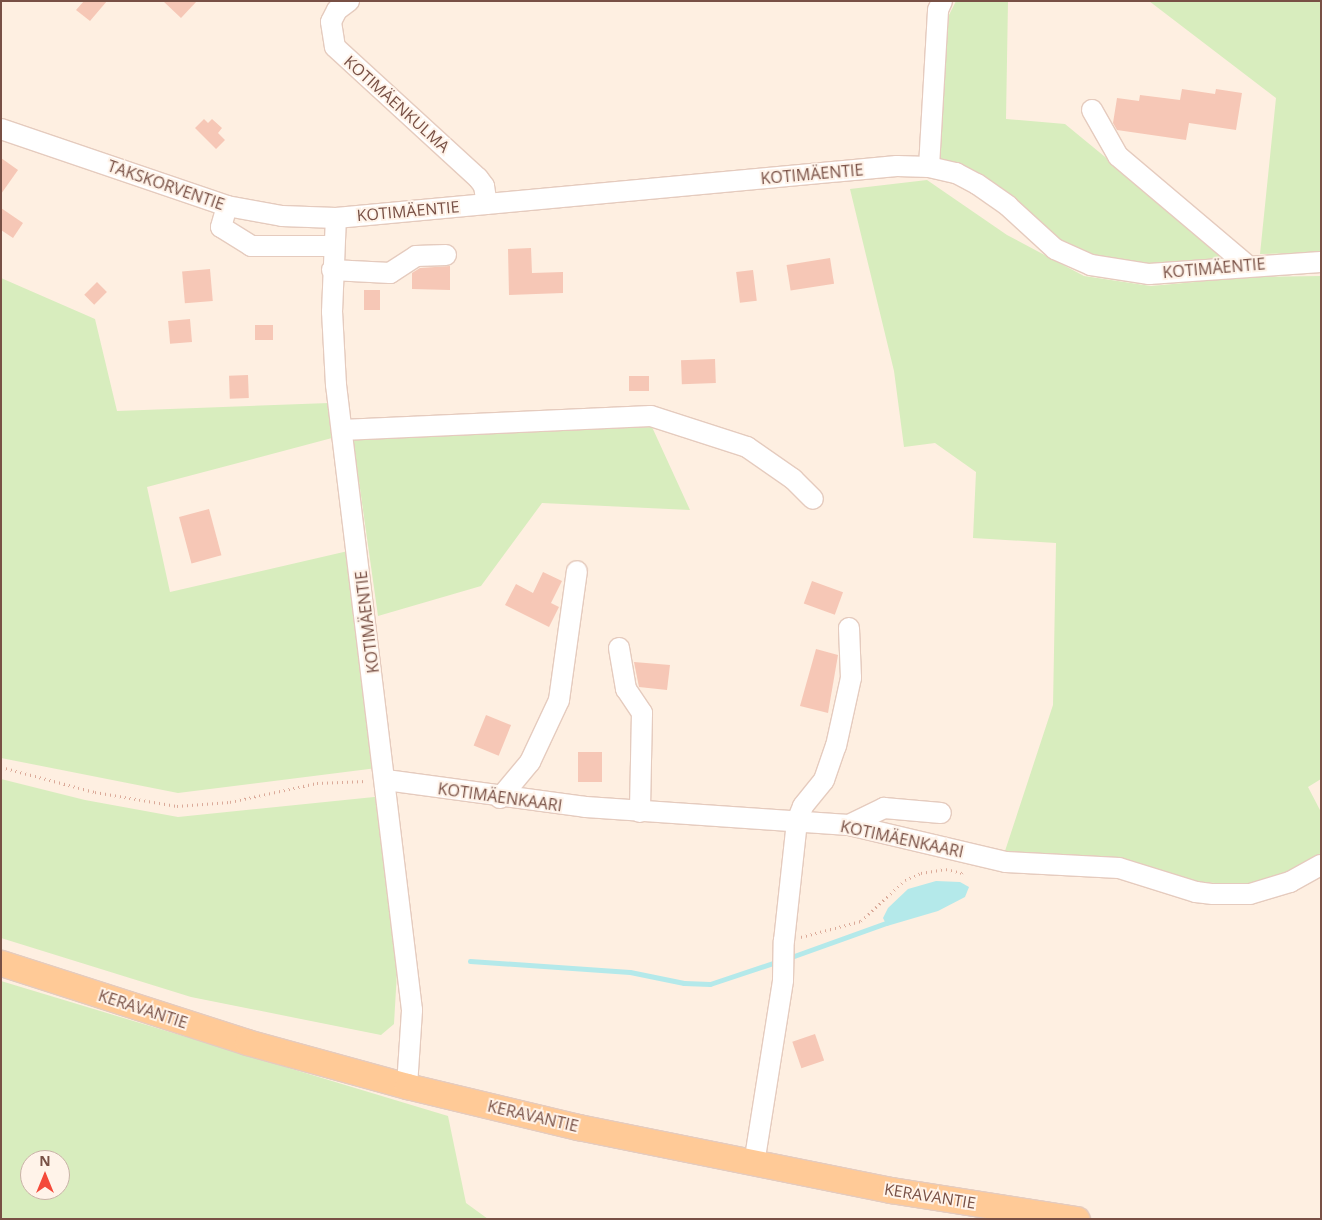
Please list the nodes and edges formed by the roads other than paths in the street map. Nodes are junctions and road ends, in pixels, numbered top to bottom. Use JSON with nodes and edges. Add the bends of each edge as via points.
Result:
{"nodes":[{"id":1,"x":349,"y":1,"type":"edge"},
{"id":2,"x":942,"y":1,"type":"edge"},
{"id":3,"x":1092,"y":110,"type":"dead end"},
{"id":4,"x":1,"y":130,"type":"edge"},
{"id":5,"x":929,"y":167,"type":"junction"},
{"id":6,"x":487,"y":204,"type":"junction"},
{"id":7,"x":227,"y":206,"type":"junction"},
{"id":8,"x":336,"y":218,"type":"junction"},
{"id":9,"x":333,"y":246,"type":"junction"},
{"id":10,"x":446,"y":255,"type":"dead end"},
{"id":11,"x":1321,"y":262,"type":"edge"},
{"id":12,"x":1247,"y":265,"type":"junction"},
{"id":13,"x":332,"y":270,"type":"junction"},
{"id":14,"x":342,"y":430,"type":"junction"},
{"id":15,"x":813,"y":499,"type":"dead end"},
{"id":16,"x":577,"y":571,"type":"dead end"},
{"id":17,"x":850,"y":628,"type":"dead end"},
{"id":18,"x":619,"y":648,"type":"dead end"},
{"id":19,"x":386,"y":780,"type":"junction"},
{"id":20,"x":500,"y":798,"type":"junction"},
{"id":21,"x":640,"y":812,"type":"junction"},
{"id":22,"x":941,"y":813,"type":"dead end"},
{"id":23,"x":797,"y":821,"type":"junction"},
{"id":24,"x":850,"y":825,"type":"junction"},
{"id":25,"x":1321,"y":865,"type":"edge"},
{"id":26,"x":1,"y":963,"type":"edge"},
{"id":27,"x":407,"y":1086,"type":"junction"},
{"id":28,"x":754,"y":1164,"type":"junction"},
{"id":29,"x":1077,"y":1219,"type":"edge"}],
"edges":[{"from":1,"to":6,"type":"street","name":"KOTIMÄENKULMA","via":[[337,10],[331,22],[335,47],[478,178]]},
{"from":2,"to":5,"type":"street","via":[[938,10]]},
{"from":3,"to":12,"type":"street","via":[[1118,156]]},
{"from":4,"to":7,"type":"street","name":"TAKSKORVENTIE"},
{"from":5,"to":6,"type":"street","name":"KOTIMÄENTIE","via":[[897,166]]},
{"from":5,"to":12,"type":"street","name":"KOTIMÄENTIE","via":[[956,173],[977,184],[1008,206],[1055,249],[1091,265],[1149,274]]},
{"from":6,"to":8,"type":"street","name":"KOTIMÄENTIE"},
{"from":7,"to":8,"type":"street","name":"TAKSKORVENTIE","via":[[282,216]]},
{"from":7,"to":9,"type":"street","via":[[221,227],[251,246]]},
{"from":8,"to":9,"type":"street","name":"KOTIMÄENTIE"},
{"from":9,"to":13,"type":"street","name":"KOTIMÄENTIE"},
{"from":10,"to":13,"type":"street","via":[[416,256],[390,273]]},
{"from":11,"to":12,"type":"street","name":"KOTIMÄENTIE"},
{"from":13,"to":14,"type":"street","name":"KOTIMÄENTIE","via":[[336,376]]},
{"from":14,"to":15,"type":"street","via":[[651,416],[747,447],[793,479]]},
{"from":14,"to":19,"type":"street","name":"KOTIMÄENTIE"},
{"from":16,"to":20,"type":"street","via":[[559,700],[530,762]]},
{"from":17,"to":23,"type":"street","via":[[851,678],[836,746],[824,780],[803,806]]},
{"from":18,"to":21,"type":"street","via":[[626,689],[642,713]]},
{"from":19,"to":20,"type":"street","name":"KOTIMÄENKAARI"},
{"from":19,"to":27,"type":"street","name":"KOTIMÄENTIE","via":[[412,1010]]},
{"from":20,"to":21,"type":"street","name":"KOTIMÄENKAARI"},
{"from":21,"to":23,"type":"street","name":"KOTIMÄENKAARI"},
{"from":22,"to":24,"type":"street","via":[[884,808]]},
{"from":23,"to":24,"type":"street","name":"KOTIMÄENKAARI"},
{"from":23,"to":28,"type":"street","via":[[783,980]]},
{"from":24,"to":25,"type":"street","name":"KOTIMÄENKAARI","via":[[983,857],[1039,865],[1119,868],[1196,892],[1214,894],[1250,894],[1290,882]]},
{"from":26,"to":27,"type":"main road","name":"KERAVANTIE","via":[[247,1042]]},
{"from":27,"to":28,"type":"main road","name":"KERAVANTIE"},
{"from":28,"to":29,"type":"main road","name":"KERAVANTIE","via":[[891,1190]]}]}
